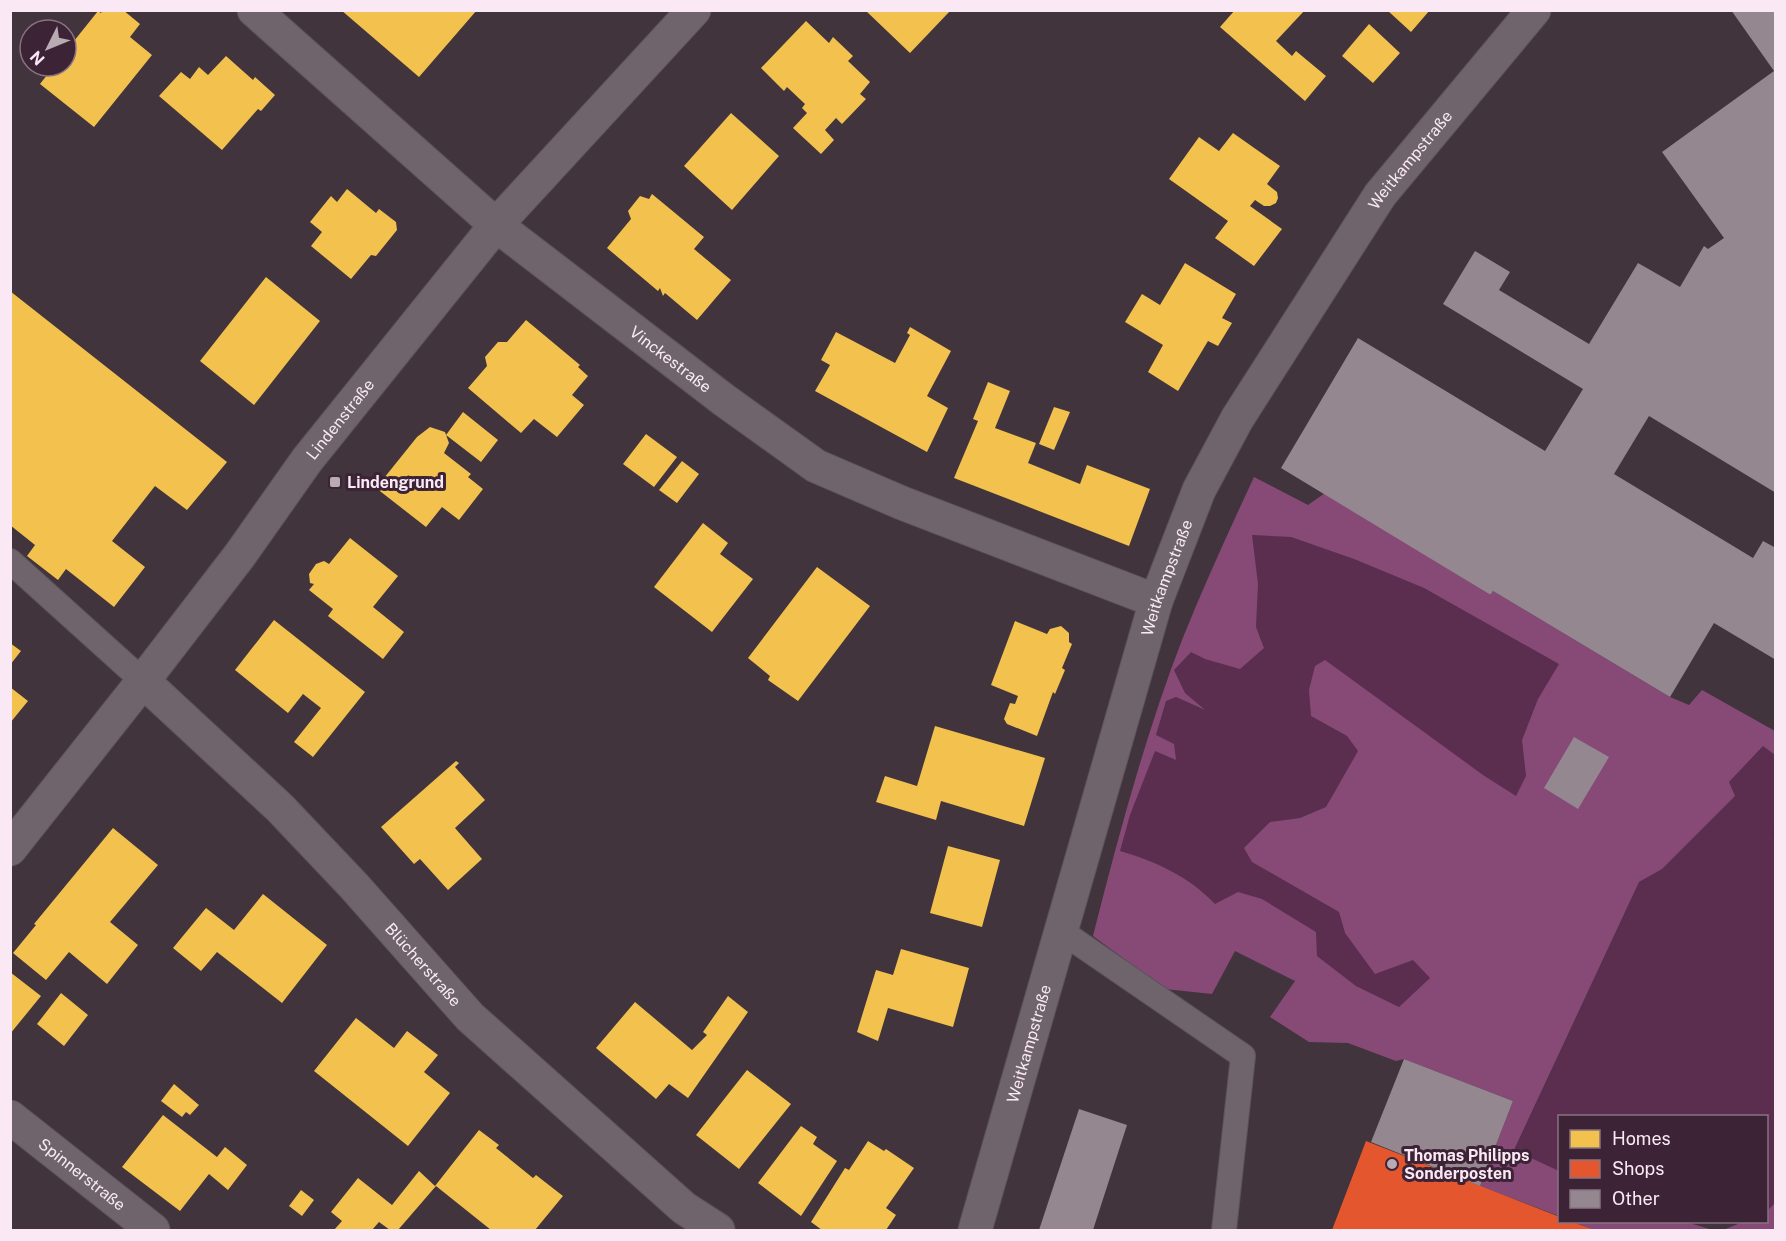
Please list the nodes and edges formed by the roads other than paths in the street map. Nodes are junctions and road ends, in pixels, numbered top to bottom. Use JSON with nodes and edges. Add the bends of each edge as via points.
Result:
{"nodes":[{"id":1,"x":254,"y":10,"type":"edge"},
{"id":2,"x":694,"y":10,"type":"edge"},
{"id":3,"x":1534,"y":10,"type":"edge"},
{"id":4,"x":496,"y":225,"type":"junction"},
{"id":5,"x":10,"y":561,"type":"edge"},
{"id":6,"x":1156,"y":601,"type":"junction"},
{"id":7,"x":143,"y":681,"type":"junction"},
{"id":8,"x":10,"y":849,"type":"edge"},
{"id":9,"x":1061,"y":931,"type":"junction"},
{"id":10,"x":10,"y":1117,"type":"edge"},
{"id":11,"x":153,"y":1230,"type":"edge"},
{"id":12,"x":718,"y":1230,"type":"edge"},
{"id":13,"x":975,"y":1230,"type":"edge"},
{"id":14,"x":1224,"y":1230,"type":"edge"}],
"edges":[{"from":1,"to":4,"type":"street","name":"Vinckestraße"},
{"from":2,"to":4,"type":"street","name":"Lindenstraße"},
{"from":3,"to":6,"type":"street","name":"Weitkampstraße","via":[[1374,205],[1232,429],[1199,490]]},
{"from":4,"to":6,"type":"street","name":"Vinckestraße","via":[[816,466]]},
{"from":4,"to":7,"type":"street","name":"Lindenstraße","via":[[307,460]]},
{"from":5,"to":7,"type":"lane"},
{"from":6,"to":9,"type":"street","name":"Weitkampstraße"},
{"from":7,"to":8,"type":"street","name":"Lindenstraße"},
{"from":7,"to":12,"type":"street","name":"Blücherstraße","via":[[280,808],[470,1017],[684,1208]]},
{"from":9,"to":13,"type":"street","name":"Weitkampstraße"},
{"from":9,"to":14,"type":"lane","via":[[1243,1056]]},
{"from":10,"to":11,"type":"street","name":"Spinnerstraße"}]}
